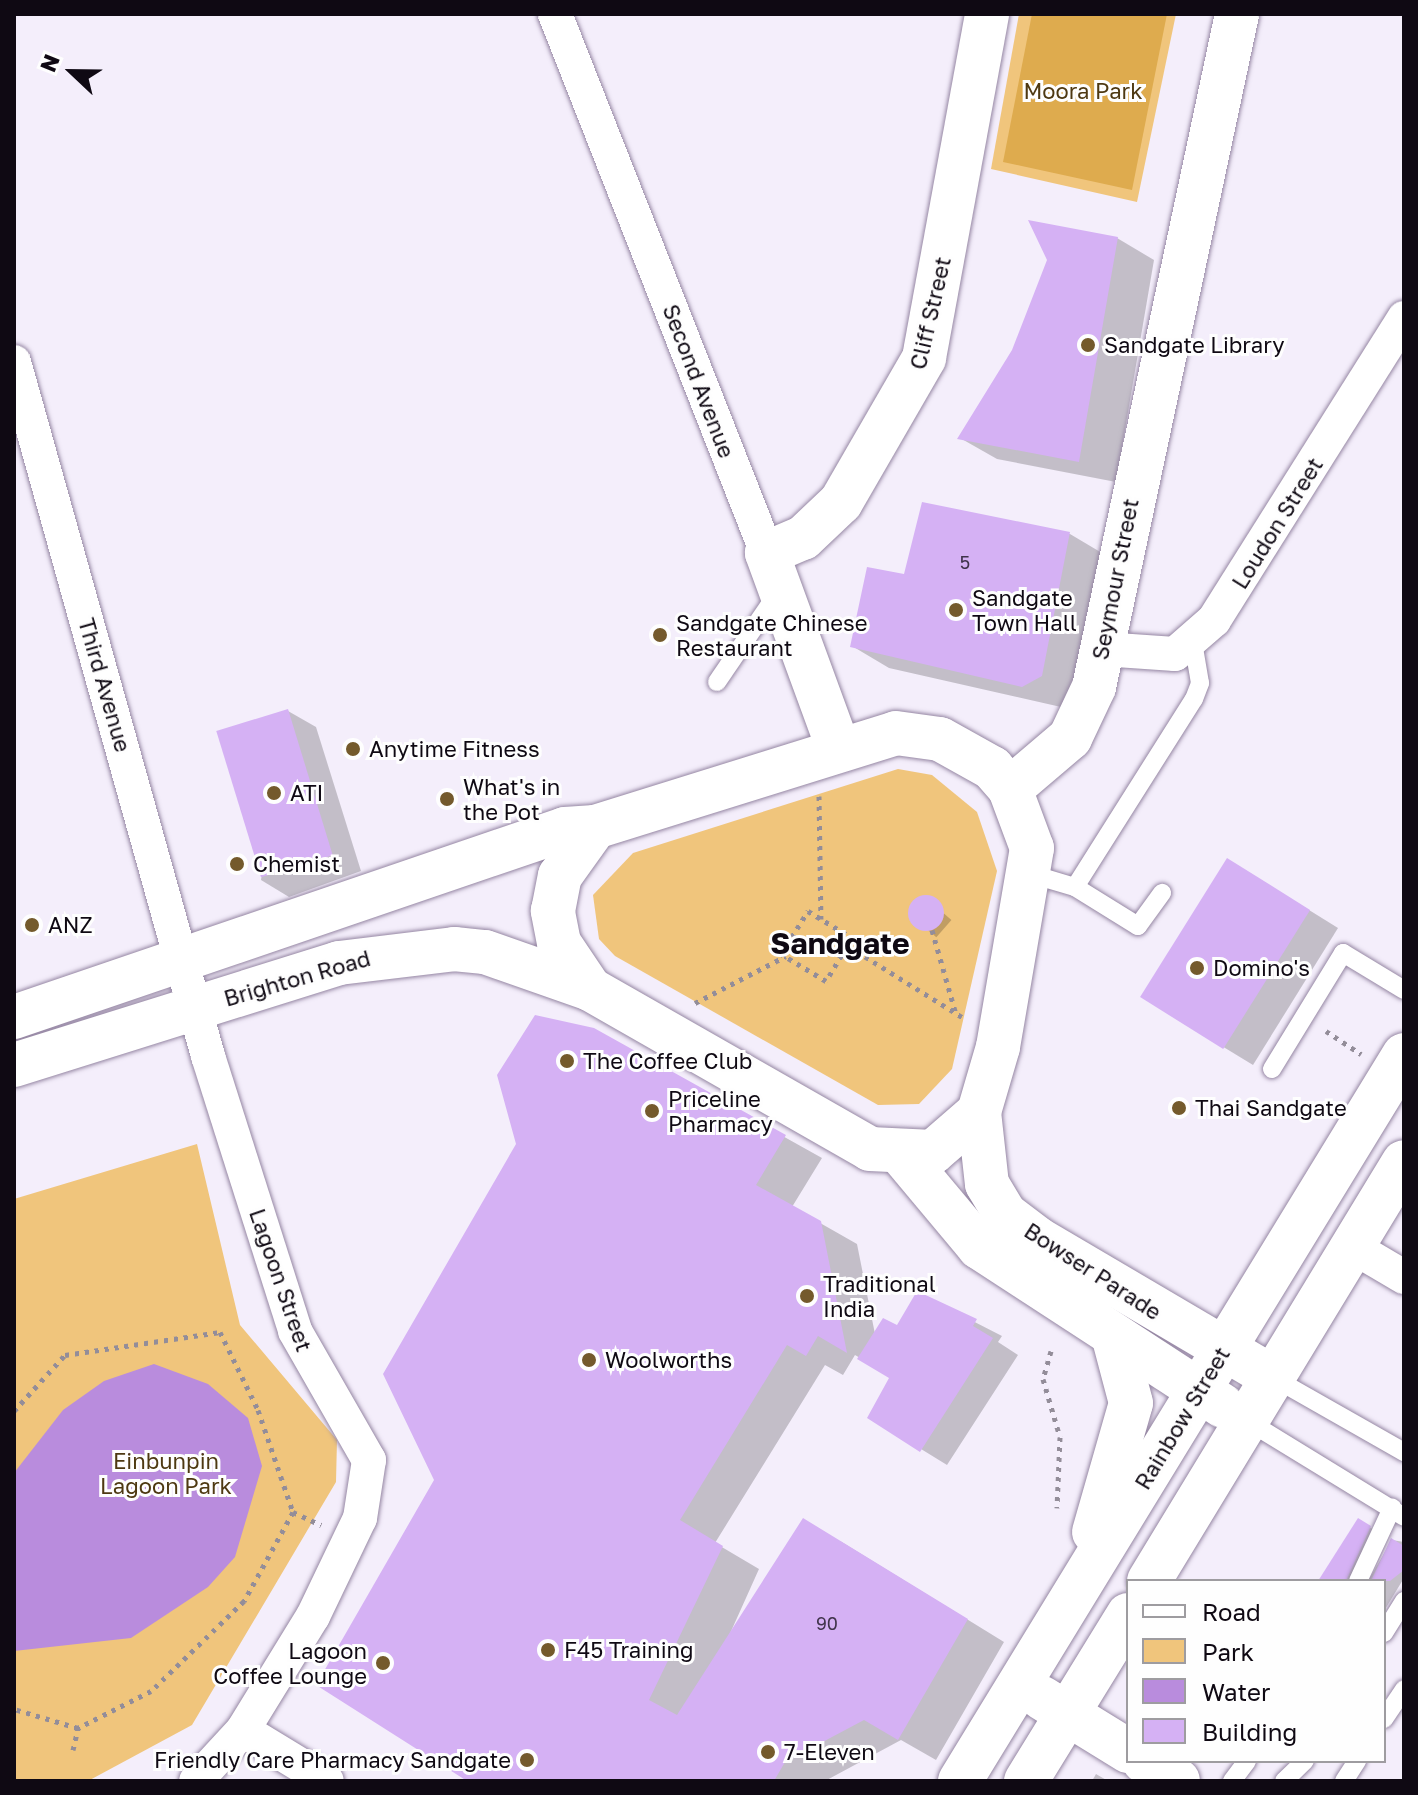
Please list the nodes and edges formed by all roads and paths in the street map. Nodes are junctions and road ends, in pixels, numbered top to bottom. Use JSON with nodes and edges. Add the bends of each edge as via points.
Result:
{"nodes":[{"id":1,"x":555,"y":14,"type":"edge"},
{"id":2,"x":987,"y":14,"type":"edge"},
{"id":3,"x":1237,"y":14,"type":"edge"},
{"id":4,"x":1404,"y":318,"type":"edge"},
{"id":5,"x":14,"y":362,"type":"edge"},
{"id":6,"x":774,"y":570,"type":"junction"},
{"id":7,"x":1193,"y":642,"type":"junction"},
{"id":8,"x":1102,"y":649,"type":"junction"},
{"id":9,"x":717,"y":682,"type":"dead end"},
{"id":10,"x":829,"y":768,"type":"junction"},
{"id":11,"x":1010,"y":789,"type":"junction"},
{"id":12,"x":595,"y":827,"type":"junction"},
{"id":13,"x":1031,"y":874,"type":"junction"},
{"id":14,"x":1075,"y":887,"type":"junction"},
{"id":15,"x":1162,"y":893,"type":"dead end"},
{"id":16,"x":821,"y":919,"type":"junction"},
{"id":17,"x":932,"y":930,"type":"dead end"},
{"id":18,"x":848,"y":946,"type":"junction"},
{"id":19,"x":786,"y":956,"type":"junction"},
{"id":20,"x":181,"y":959,"type":"junction"},
{"id":21,"x":590,"y":989,"type":"junction"},
{"id":22,"x":1404,"y":990,"type":"edge"},
{"id":23,"x":196,"y":1008,"type":"junction"},
{"id":24,"x":956,"y":1015,"type":"junction"},
{"id":25,"x":14,"y":1017,"type":"edge"},
{"id":26,"x":686,"y":1017,"type":"dead end"},
{"id":27,"x":1304,"y":1017,"type":"junction"},
{"id":28,"x":978,"y":1023,"type":"dead end"},
{"id":29,"x":1383,"y":1055,"type":"edge"},
{"id":30,"x":14,"y":1065,"type":"edge"},
{"id":31,"x":1272,"y":1069,"type":"dead end"},
{"id":32,"x":979,"y":1112,"type":"junction"},
{"id":33,"x":903,"y":1156,"type":"junction"},
{"id":34,"x":1404,"y":1162,"type":"edge"},
{"id":35,"x":1353,"y":1247,"type":"junction"},
{"id":36,"x":1404,"y":1277,"type":"edge"},
{"id":37,"x":1113,"y":1335,"type":"junction"},
{"id":38,"x":1051,"y":1351,"type":"dead end"},
{"id":39,"x":1222,"y":1351,"type":"junction"},
{"id":40,"x":1272,"y":1377,"type":"junction"},
{"id":41,"x":1197,"y":1391,"type":"junction"},
{"id":42,"x":14,"y":1411,"type":"edge"},
{"id":43,"x":1246,"y":1420,"type":"junction"},
{"id":44,"x":1404,"y":1452,"type":"edge"},
{"id":45,"x":293,"y":1512,"type":"junction"},
{"id":46,"x":1398,"y":1512,"type":"edge"},
{"id":47,"x":1056,"y":1523,"type":"dead end"},
{"id":48,"x":332,"y":1530,"type":"dead end"},
{"id":49,"x":1088,"y":1574,"type":"junction"},
{"id":50,"x":1150,"y":1579,"type":"edge"},
{"id":51,"x":1359,"y":1579,"type":"edge"},
{"id":52,"x":1404,"y":1601,"type":"edge"},
{"id":53,"x":1126,"y":1618,"type":"edge"},
{"id":54,"x":1386,"y":1630,"type":"edge"},
{"id":55,"x":1018,"y":1684,"type":"junction"},
{"id":56,"x":1404,"y":1689,"type":"edge"},
{"id":57,"x":15,"y":1711,"type":"edge"},
{"id":58,"x":1067,"y":1713,"type":"junction"},
{"id":59,"x":1386,"y":1716,"type":"edge"},
{"id":60,"x":78,"y":1728,"type":"junction"},
{"id":61,"x":243,"y":1730,"type":"junction"},
{"id":62,"x":73,"y":1750,"type":"dead end"},
{"id":63,"x":1126,"y":1750,"type":"edge"},
{"id":64,"x":1147,"y":1763,"type":"edge"},
{"id":65,"x":1246,"y":1763,"type":"edge"},
{"id":66,"x":1303,"y":1763,"type":"edge"},
{"id":67,"x":1356,"y":1763,"type":"edge"},
{"id":68,"x":196,"y":1781,"type":"edge"},
{"id":69,"x":327,"y":1781,"type":"edge"},
{"id":70,"x":960,"y":1781,"type":"edge"},
{"id":71,"x":1026,"y":1781,"type":"edge"},
{"id":72,"x":1178,"y":1781,"type":"edge"},
{"id":73,"x":1232,"y":1781,"type":"edge"},
{"id":74,"x":1284,"y":1781,"type":"edge"},
{"id":75,"x":1344,"y":1781,"type":"edge"}],
"edges":[{"from":1,"to":6,"type":"street","name":"Second Avenue"},
{"from":2,"to":6,"type":"main road","name":"Cliff Street","via":[[924,358],[841,502]]},
{"from":3,"to":8,"type":"main road","name":"Seymour Street"},
{"from":4,"to":7,"type":"street","name":"Loudon Street","via":[[1246,576]]},
{"from":5,"to":20,"type":"street","name":"Third Avenue"},
{"from":6,"to":9,"type":"lane"},
{"from":6,"to":10,"type":"main road","name":"Second Avenue"},
{"from":7,"to":8,"type":"street","via":[[1164,657]]},
{"from":7,"to":14,"type":"lane","via":[[1200,683],[1194,699]]},
{"from":8,"to":11,"type":"main road","name":"Seymour Street","via":[[1070,738]]},
{"from":10,"to":11,"type":"main road","via":[[896,733],[927,736],[968,751]]},
{"from":10,"to":12,"type":"main road"},
{"from":10,"to":16,"type":"path"},
{"from":11,"to":13,"type":"main road","via":[[1026,817]]},
{"from":12,"to":20,"type":"main road","via":[[565,829]]},
{"from":12,"to":21,"type":"main road","via":[[560,876],[553,911],[559,943]]},
{"from":13,"to":14,"type":"lane"},
{"from":13,"to":32,"type":"main road"},
{"from":14,"to":15,"type":"lane","via":[[1138,926]]},
{"from":16,"to":18,"type":"path","via":[[852,938]]},
{"from":16,"to":19,"type":"path","via":[[808,911]]},
{"from":17,"to":24,"type":"path"},
{"from":18,"to":19,"type":"path","via":[[826,981]]},
{"from":18,"to":24,"type":"path"},
{"from":19,"to":26,"type":"path","via":[[700,996]]},
{"from":20,"to":23,"type":"street","name":"Third Avenue"},
{"from":20,"to":25,"type":"main road"},
{"from":21,"to":23,"type":"main road","name":"Brighton Road","via":[[485,952],[395,952]]},
{"from":21,"to":33,"type":"main road","via":[[848,1142]]},
{"from":22,"to":27,"type":"lane","via":[[1343,953]]},
{"from":23,"to":30,"type":"main road","name":"Brighton Road"},
{"from":23,"to":61,"type":"street","name":"Lagoon Street","via":[[295,1331],[369,1460],[369,1490],[350,1542]]},
{"from":24,"to":28,"type":"path"},
{"from":27,"to":29,"type":"path"},
{"from":27,"to":31,"type":"lane"},
{"from":29,"to":39,"type":"main road","name":"Rainbow Street"},
{"from":32,"to":33,"type":"main road","via":[[933,1152]]},
{"from":32,"to":39,"type":"main road","name":"Bowser Parade","via":[[987,1184],[1005,1214]]},
{"from":33,"to":37,"type":"main road","name":"Bowser Parade","via":[[979,1247]]},
{"from":34,"to":35,"type":"main road"},
{"from":35,"to":36,"type":"street"},
{"from":35,"to":40,"type":"main road"},
{"from":37,"to":41,"type":"main road","name":"Bowser Parade"},
{"from":37,"to":49,"type":"main road","via":[[1131,1403],[1098,1505]]},
{"from":38,"to":47,"type":"path","via":[[1043,1379],[1060,1437]]},
{"from":39,"to":40,"type":"main road","name":"Bowser Parade"},
{"from":39,"to":41,"type":"main road","name":"Rainbow Street"},
{"from":40,"to":43,"type":"main road"},
{"from":40,"to":44,"type":"lane"},
{"from":41,"to":43,"type":"main road","name":"Bowser Parade"},
{"from":41,"to":49,"type":"main road","name":"Rainbow Street"},
{"from":42,"to":45,"type":"path","via":[[65,1355],[220,1332],[258,1410]]},
{"from":43,"to":46,"type":"lane"},
{"from":43,"to":50,"type":"main road"},
{"from":45,"to":48,"type":"path"},
{"from":45,"to":60,"type":"path","via":[[244,1601],[151,1691]]},
{"from":46,"to":51,"type":"lane"},
{"from":49,"to":55,"type":"main road","name":"Rainbow Street"},
{"from":52,"to":54,"type":"lane"},
{"from":53,"to":58,"type":"main road"},
{"from":55,"to":58,"type":"main road"},
{"from":55,"to":70,"type":"main road","name":"Rainbow Street"},
{"from":56,"to":59,"type":"lane"},
{"from":57,"to":60,"type":"path"},
{"from":58,"to":63,"type":"main road"},
{"from":58,"to":71,"type":"main road"},
{"from":60,"to":62,"type":"path"},
{"from":61,"to":68,"type":"street","name":"Lagoon Street"},
{"from":61,"to":69,"type":"street"},
{"from":64,"to":72,"type":"main road"},
{"from":65,"to":73,"type":"lane"},
{"from":66,"to":74,"type":"lane"},
{"from":67,"to":75,"type":"lane"}]}
